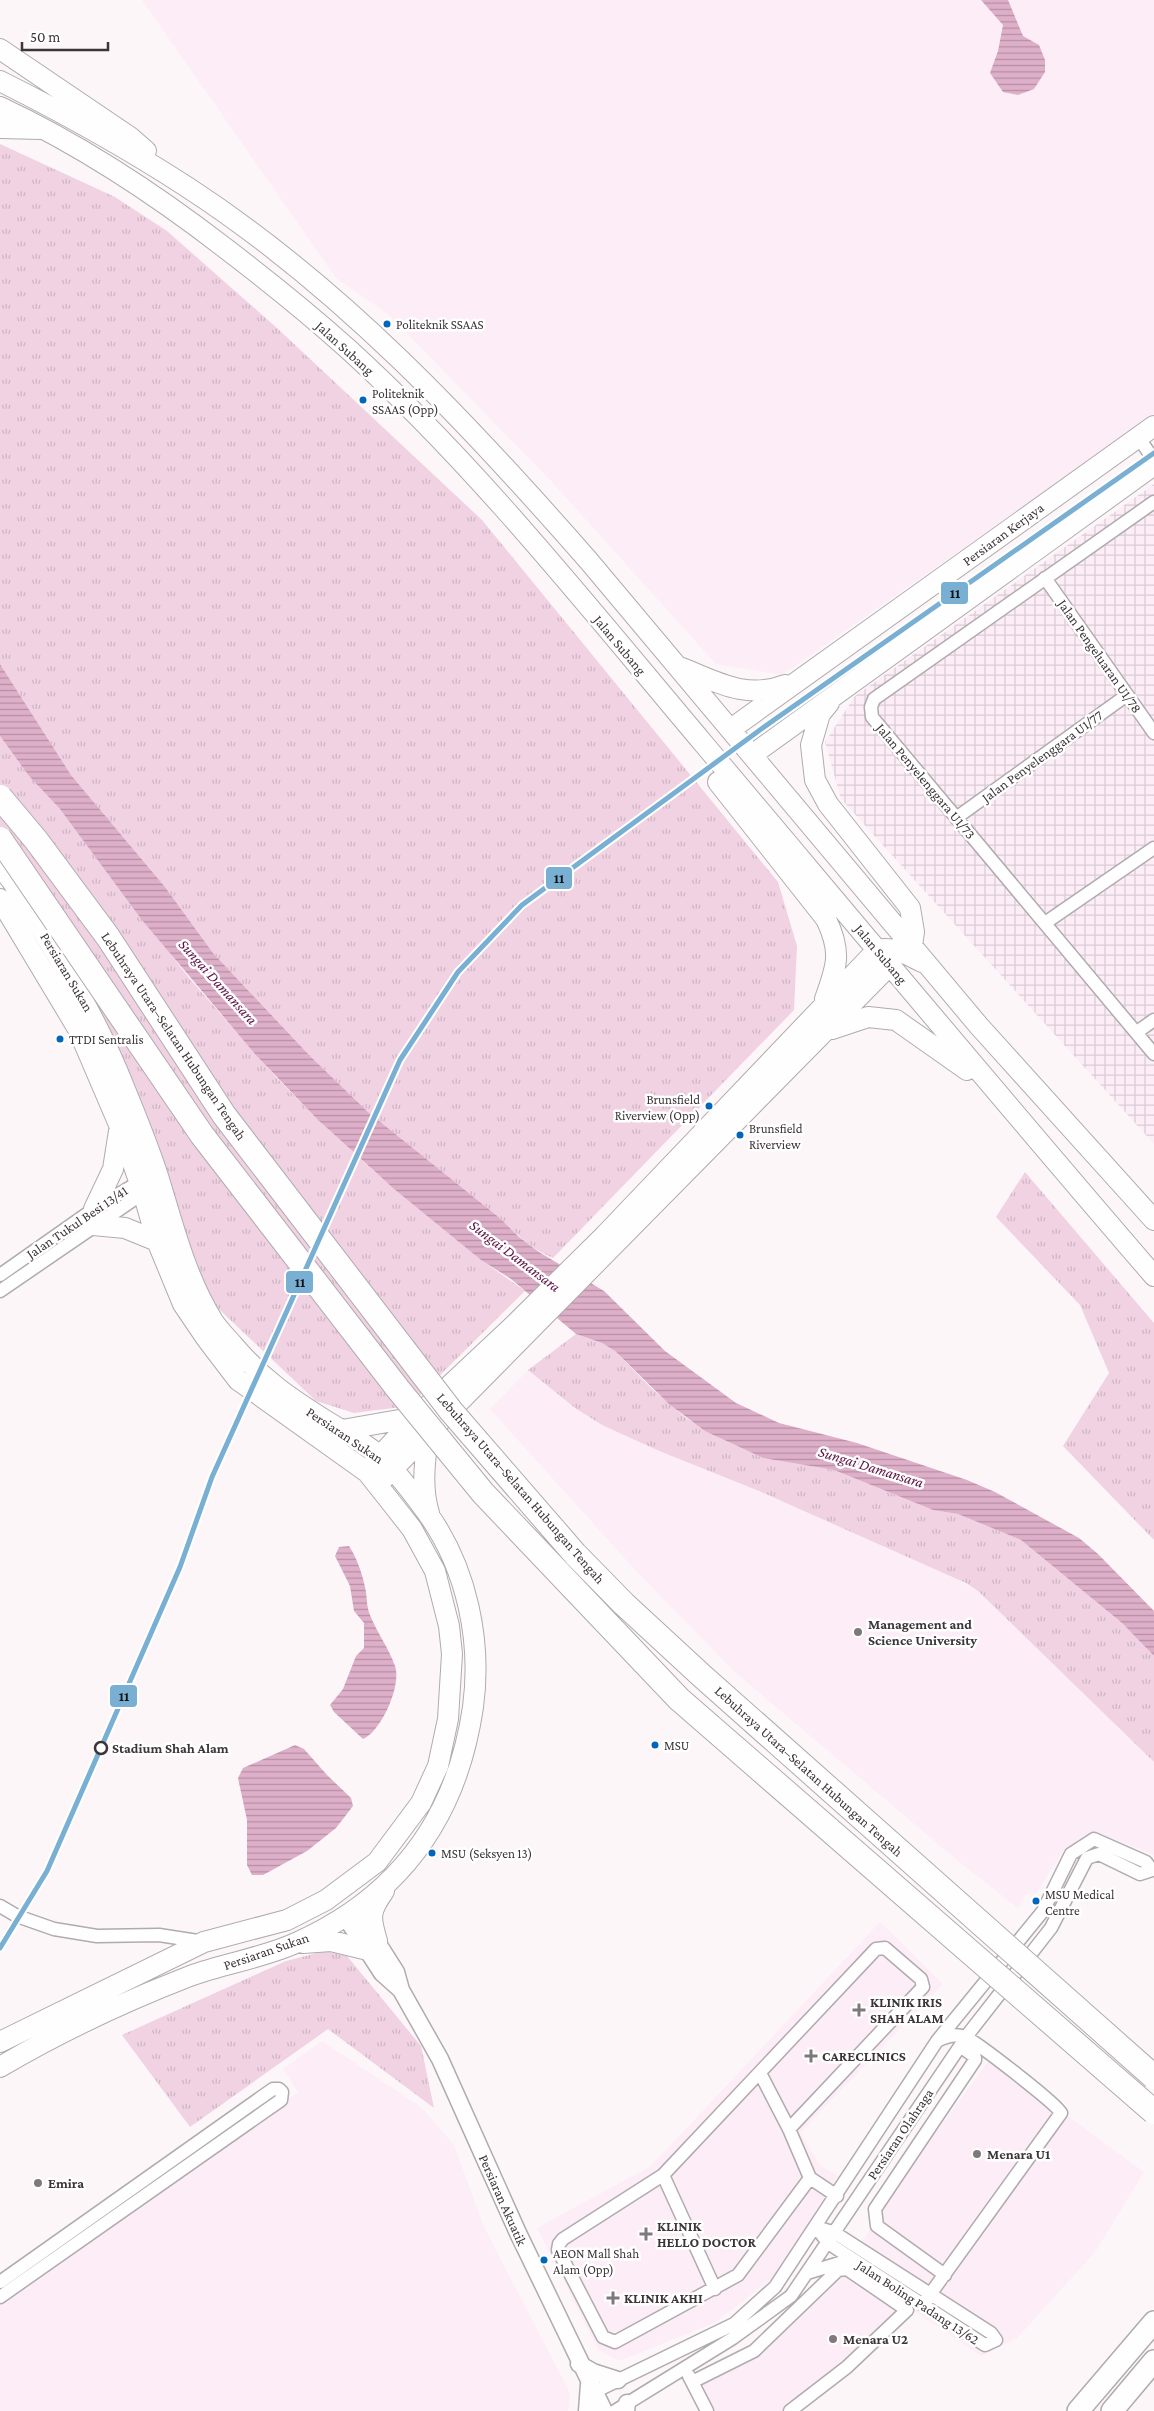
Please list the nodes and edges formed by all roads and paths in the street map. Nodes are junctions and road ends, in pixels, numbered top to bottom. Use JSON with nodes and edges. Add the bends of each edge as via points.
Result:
{"nodes":[{"id":1,"x":0,"y":48,"type":"edge"},
{"id":2,"x":0,"y":81,"type":"edge"},
{"id":3,"x":0,"y":107,"type":"edge"},
{"id":4,"x":0,"y":128,"type":"edge"},
{"id":5,"x":48,"y":130,"type":"junction"},
{"id":6,"x":188,"y":188,"type":"junction"},
{"id":7,"x":1146,"y":432,"type":"edge"},
{"id":8,"x":1154,"y":460,"type":"edge"},
{"id":9,"x":1154,"y":466,"type":"edge"},
{"id":10,"x":1154,"y":502,"type":"edge"},
{"id":11,"x":1045,"y":578,"type":"junction"},
{"id":12,"x":678,"y":666,"type":"junction"},
{"id":13,"x":805,"y":676,"type":"junction"},
{"id":14,"x":837,"y":694,"type":"junction"},
{"id":15,"x":1127,"y":694,"type":"junction"},
{"id":16,"x":671,"y":705,"type":"junction"},
{"id":17,"x":731,"y":730,"type":"junction"},
{"id":18,"x":694,"y":733,"type":"junction"},
{"id":19,"x":1154,"y":733,"type":"edge"},
{"id":20,"x":728,"y":751,"type":"junction"},
{"id":21,"x":752,"y":755,"type":"junction"},
{"id":22,"x":748,"y":796,"type":"junction"},
{"id":23,"x":0,"y":797,"type":"edge"},
{"id":24,"x":956,"y":818,"type":"junction"},
{"id":25,"x":0,"y":839,"type":"edge"},
{"id":26,"x":1154,"y":848,"type":"edge"},
{"id":27,"x":0,"y":866,"type":"edge"},
{"id":28,"x":0,"y":899,"type":"edge"},
{"id":29,"x":1045,"y":923,"type":"junction"},
{"id":30,"x":894,"y":953,"type":"junction"},
{"id":31,"x":821,"y":1008,"type":"junction"},
{"id":32,"x":1154,"y":1020,"type":"edge"},
{"id":33,"x":1137,"y":1032,"type":"junction"},
{"id":34,"x":824,"y":1033,"type":"junction"},
{"id":35,"x":1154,"y":1054,"type":"edge"},
{"id":36,"x":995,"y":1090,"type":"junction"},
{"id":37,"x":120,"y":1127,"type":"junction"},
{"id":38,"x":150,"y":1182,"type":"junction"},
{"id":39,"x":94,"y":1217,"type":"junction"},
{"id":40,"x":1154,"y":1220,"type":"edge"},
{"id":41,"x":610,"y":1240,"type":"junction"},
{"id":42,"x":157,"y":1241,"type":"junction"},
{"id":43,"x":0,"y":1275,"type":"edge"},
{"id":44,"x":1154,"y":1276,"type":"edge"},
{"id":45,"x":0,"y":1291,"type":"edge"},
{"id":46,"x":517,"y":1333,"type":"junction"},
{"id":47,"x":416,"y":1417,"type":"junction"},
{"id":48,"x":342,"y":1430,"type":"junction"},
{"id":49,"x":428,"y":1434,"type":"junction"},
{"id":50,"x":387,"y":1463,"type":"junction"},
{"id":51,"x":372,"y":1478,"type":"junction"},
{"id":52,"x":430,"y":1517,"type":"junction"},
{"id":53,"x":377,"y":1862,"type":"junction"},
{"id":54,"x":392,"y":1879,"type":"junction"},
{"id":55,"x":0,"y":1906,"type":"edge"},
{"id":56,"x":348,"y":1909,"type":"junction"},
{"id":57,"x":287,"y":1920,"type":"junction"},
{"id":58,"x":204,"y":1942,"type":"junction"},
{"id":59,"x":294,"y":1944,"type":"junction"},
{"id":60,"x":372,"y":1946,"type":"junction"},
{"id":61,"x":937,"y":2041,"type":"junction"},
{"id":62,"x":0,"y":2042,"type":"edge"},
{"id":63,"x":963,"y":2042,"type":"junction"},
{"id":64,"x":0,"y":2067,"type":"edge"},
{"id":65,"x":760,"y":2073,"type":"junction"},
{"id":66,"x":1154,"y":2077,"type":"edge"},
{"id":67,"x":1154,"y":2112,"type":"edge"},
{"id":68,"x":789,"y":2129,"type":"junction"},
{"id":69,"x":663,"y":2175,"type":"junction"},
{"id":70,"x":810,"y":2178,"type":"junction"},
{"id":71,"x":837,"y":2196,"type":"junction"},
{"id":72,"x":816,"y":2226,"type":"junction"},
{"id":73,"x":831,"y":2238,"type":"junction"},
{"id":74,"x":853,"y":2260,"type":"junction"},
{"id":75,"x":807,"y":2273,"type":"junction"},
{"id":76,"x":0,"y":2282,"type":"edge"},
{"id":77,"x":938,"y":2284,"type":"junction"},
{"id":78,"x":715,"y":2289,"type":"junction"},
{"id":79,"x":0,"y":2298,"type":"edge"},
{"id":80,"x":922,"y":2306,"type":"junction"},
{"id":81,"x":956,"y":2311,"type":"junction"},
{"id":82,"x":1154,"y":2322,"type":"edge"},
{"id":83,"x":947,"y":2323,"type":"junction"},
{"id":84,"x":1154,"y":2361,"type":"edge"},
{"id":85,"x":579,"y":2364,"type":"junction"},
{"id":86,"x":685,"y":2367,"type":"junction"},
{"id":87,"x":618,"y":2380,"type":"junction"},
{"id":88,"x":692,"y":2382,"type":"junction"},
{"id":89,"x":592,"y":2388,"type":"junction"},
{"id":90,"x":622,"y":2408,"type":"edge"},
{"id":91,"x":587,"y":2411,"type":"edge"},
{"id":92,"x":604,"y":2411,"type":"edge"},
{"id":93,"x":708,"y":2411,"type":"edge"},
{"id":94,"x":790,"y":2411,"type":"edge"},
{"id":95,"x":1078,"y":2411,"type":"edge"},
{"id":96,"x":1112,"y":2411,"type":"edge"}],
"edges":[{"from":1,"to":6,"type":"main road","via":[[130,137]]},
{"from":2,"to":6,"type":"main road","name":"Jalan Subang","via":[[57,110]]},
{"from":3,"to":5,"type":"main road","name":"Jalan Subang"},
{"from":4,"to":5,"type":"main road"},
{"from":5,"to":16,"type":"main road","name":"Jalan Subang","via":[[110,165],[154,195],[256,272],[346,347],[493,496]]},
{"from":6,"to":12,"type":"main road","name":"Jalan Subang","via":[[326,292],[448,405],[533,496]]},
{"from":7,"to":8,"type":"street"},
{"from":7,"to":13,"type":"main road","name":"Persiaran Kerjaya"},
{"from":9,"to":14,"type":"main road"},
{"from":10,"to":11,"type":"street","name":"Jalan Penyelenggara U1/73"},
{"from":11,"to":15,"type":"street","name":"Jalan Pengeluaran U1/78"},
{"from":11,"to":24,"type":"street","name":"Jalan Penyelenggara U1/73","via":[[874,699],[870,707],[872,717]]},
{"from":12,"to":13,"type":"main road","via":[[755,693],[772,690]]},
{"from":12,"to":17,"type":"main road","name":"Jalan Subang"},
{"from":13,"to":17,"type":"main road","name":"Persiaran Kerjaya"},
{"from":14,"to":21,"type":"main road"},
{"from":14,"to":30,"type":"main road","via":[[820,714],[811,745],[815,780],[828,804],[910,908],[914,932]]},
{"from":15,"to":19,"type":"street","name":"Jalan Pengeluaran U1/78"},
{"from":15,"to":24,"type":"street","name":"Jalan Penyelenggara U1/77"},
{"from":16,"to":18,"type":"main road","name":"Jalan Subang"},
{"from":16,"to":31,"type":"main road","via":[[691,747],[826,919],[834,936],[837,959]]},
{"from":17,"to":20,"type":"main road"},
{"from":17,"to":21,"type":"main road","name":"Jalan Subang"},
{"from":18,"to":20,"type":"main road"},
{"from":18,"to":22,"type":"main road","name":"Jalan Subang"},
{"from":20,"to":21,"type":"main road"},
{"from":20,"to":22,"type":"main road"},
{"from":21,"to":30,"type":"main road","name":"Jalan Subang","via":[[890,920]]},
{"from":22,"to":30,"type":"main road","name":"Jalan Subang"},
{"from":23,"to":66,"type":"highway","name":"Lebuhraya Utara–Selatan Hubungan Tengah","bridge":true,"via":[[108,937],[224,1115],[451,1411],[575,1554],[702,1676]]},
{"from":24,"to":29,"type":"street","name":"Jalan Penyelenggara U1/73"},
{"from":25,"to":67,"type":"highway","name":"Lebuhraya Utara–Selatan Hubungan Tengah","bridge":true,"via":[[202,1135],[483,1494],[679,1699]]},
{"from":26,"to":29,"type":"street"},
{"from":27,"to":38,"type":"main road","name":"Persiaran Sukan","via":[[89,1008],[123,1083]]},
{"from":28,"to":37,"type":"main road","name":"Persiaran Sukan","via":[[78,1029]]},
{"from":29,"to":33,"type":"street","name":"Jalan Penyelenggara U1/73"},
{"from":30,"to":31,"type":"main road"},
{"from":30,"to":34,"type":"main road"},
{"from":30,"to":36,"type":"main road","name":"Jalan Subang"},
{"from":30,"to":40,"type":"main road","name":"Jalan Subang","via":[[926,964]]},
{"from":31,"to":41,"type":"main road"},
{"from":32,"to":33,"type":"street"},
{"from":33,"to":35,"type":"street","name":"Jalan Penyelenggara U1/73"},
{"from":34,"to":36,"type":"main road","via":[[868,1017],[896,1020]]},
{"from":34,"to":41,"type":"main road"},
{"from":36,"to":44,"type":"main road","name":"Jalan Subang"},
{"from":37,"to":38,"type":"main road","name":"Persiaran Sukan"},
{"from":37,"to":39,"type":"main road","via":[[113,1169]]},
{"from":38,"to":39,"type":"street","name":"Jalan Tukul Besi 13/41"},
{"from":38,"to":42,"type":"main road","name":"Persiaran Sukan"},
{"from":38,"to":48,"type":"main road","name":"Persiaran Sukan","via":[[183,1261],[214,1323],[255,1370],[279,1391]]},
{"from":39,"to":42,"type":"main road"},
{"from":39,"to":43,"type":"street","name":"Jalan Tukul Besi 13/41"},
{"from":39,"to":45,"type":"street","name":"Jalan Tukul Besi 13/41"},
{"from":41,"to":46,"type":"main road"},
{"from":42,"to":51,"type":"main road","name":"Persiaran Sukan","via":[[183,1304],[238,1380]]},
{"from":46,"to":47,"type":"main road"},
{"from":46,"to":49,"type":"main road"},
{"from":47,"to":48,"type":"main road"},
{"from":47,"to":50,"type":"main road"},
{"from":48,"to":50,"type":"main road","name":"Persiaran Sukan"},
{"from":49,"to":50,"type":"main road"},
{"from":49,"to":52,"type":"main road","via":[[423,1475]]},
{"from":50,"to":51,"type":"main road"},
{"from":50,"to":52,"type":"main road","name":"Persiaran Sukan"},
{"from":51,"to":53,"type":"main road","name":"Persiaran Sukan","via":[[412,1529],[435,1571],[449,1626],[452,1654],[448,1719],[438,1766],[421,1803]]},
{"from":52,"to":54,"type":"main road","name":"Persiaran Sukan","via":[[454,1560],[464,1587],[472,1626],[475,1690],[457,1780],[436,1823]]},
{"from":53,"to":56,"type":"main road"},
{"from":53,"to":57,"type":"main road","name":"Persiaran Sukan","via":[[326,1900]]},
{"from":54,"to":56,"type":"main road","name":"Persiaran Sukan"},
{"from":54,"to":60,"type":"main road","via":[[373,1907]]},
{"from":55,"to":58,"type":"street","via":[[17,1916],[54,1929],[97,1936],[159,1935]]},
{"from":56,"to":57,"type":"main road"},
{"from":56,"to":59,"type":"main road","name":"Persiaran Sukan"},
{"from":56,"to":60,"type":"street","name":"Persiaran Akuatik"},
{"from":57,"to":58,"type":"main road","name":"Persiaran Sukan"},
{"from":58,"to":62,"type":"main road","name":"Persiaran Sukan"},
{"from":59,"to":60,"type":"main road","via":[[331,1941]]},
{"from":59,"to":64,"type":"main road","name":"Persiaran Sukan","via":[[194,1974],[102,2012]]},
{"from":60,"to":85,"type":"street","name":"Persiaran Akuatik","via":[[396,1972],[401,1990],[440,2059]]},
{"from":61,"to":63,"type":"street","via":[[950,2036]]},
{"from":61,"to":63,"type":"street","name":"Persiaran Olahraga","via":[[1042,1911],[1072,1854],[1082,1845],[1094,1839],[1146,1862],[1152,1870],[1140,1874],[1099,1854],[1087,1858],[1051,1928]]},
{"from":61,"to":71,"type":"street","name":"Persiaran Olahraga"},
{"from":63,"to":73,"type":"street","name":"Persiaran Olahraga"},
{"from":63,"to":77,"type":"street","via":[[975,2060],[875,2209],[877,2226]]},
{"from":63,"to":77,"type":"street","via":[[1044,2095],[1060,2113]]},
{"from":65,"to":68,"type":"street"},
{"from":65,"to":68,"type":"street","via":[[876,1949],[885,1948],[921,1979],[923,1988]]},
{"from":65,"to":69,"type":"street"},
{"from":68,"to":70,"type":"street"},
{"from":69,"to":78,"type":"street"},
{"from":69,"to":78,"type":"street","via":[[563,2239],[558,2250],[603,2337],[615,2342]]},
{"from":70,"to":71,"type":"street"},
{"from":70,"to":78,"type":"street","via":[[738,2275]]},
{"from":71,"to":72,"type":"street","name":"Persiaran Olahraga"},
{"from":72,"to":73,"type":"street","name":"Jalan Boling Padang 13/62"},
{"from":72,"to":87,"type":"street","name":"Persiaran Olahraga","via":[[775,2287],[734,2324]]},
{"from":73,"to":74,"type":"street","name":"Jalan Boling Padang 13/62"},
{"from":73,"to":75,"type":"street","name":"Persiaran Olahraga"},
{"from":73,"to":77,"type":"street","name":"Jalan Boling Padang 13/62"},
{"from":74,"to":75,"type":"street"},
{"from":74,"to":80,"type":"street","name":"Jalan Boling Padang 13/62"},
{"from":75,"to":86,"type":"street","name":"Persiaran Olahraga","via":[[791,2296]]},
{"from":76,"to":79,"type":"street","via":[[273,2089],[282,2092],[281,2100]]},
{"from":77,"to":80,"type":"street"},
{"from":77,"to":81,"type":"street","name":"Jalan Boling Padang 13/62"},
{"from":80,"to":83,"type":"street","name":"Jalan Boling Padang 13/62"},
{"from":81,"to":83,"type":"street"},
{"from":81,"to":83,"type":"street","name":"Jalan Boling Padang 13/62","via":[[991,2333],[996,2340],[985,2346]]},
{"from":82,"to":95,"type":"highway"},
{"from":84,"to":96,"type":"highway"},
{"from":85,"to":87,"type":"street"},
{"from":85,"to":89,"type":"street","name":"Persiaran Akuatik"},
{"from":86,"to":88,"type":"street"},
{"from":86,"to":90,"type":"street","name":"Persiaran Olahraga"},
{"from":87,"to":89,"type":"street","name":"Persiaran Olahraga"},
{"from":88,"to":93,"type":"street"},
{"from":88,"to":94,"type":"street","via":[[754,2351],[838,2270],[847,2269],[907,2310],[847,2368]]},
{"from":89,"to":91,"type":"street"},
{"from":89,"to":92,"type":"street","name":"Persiaran Akuatik"}]}
